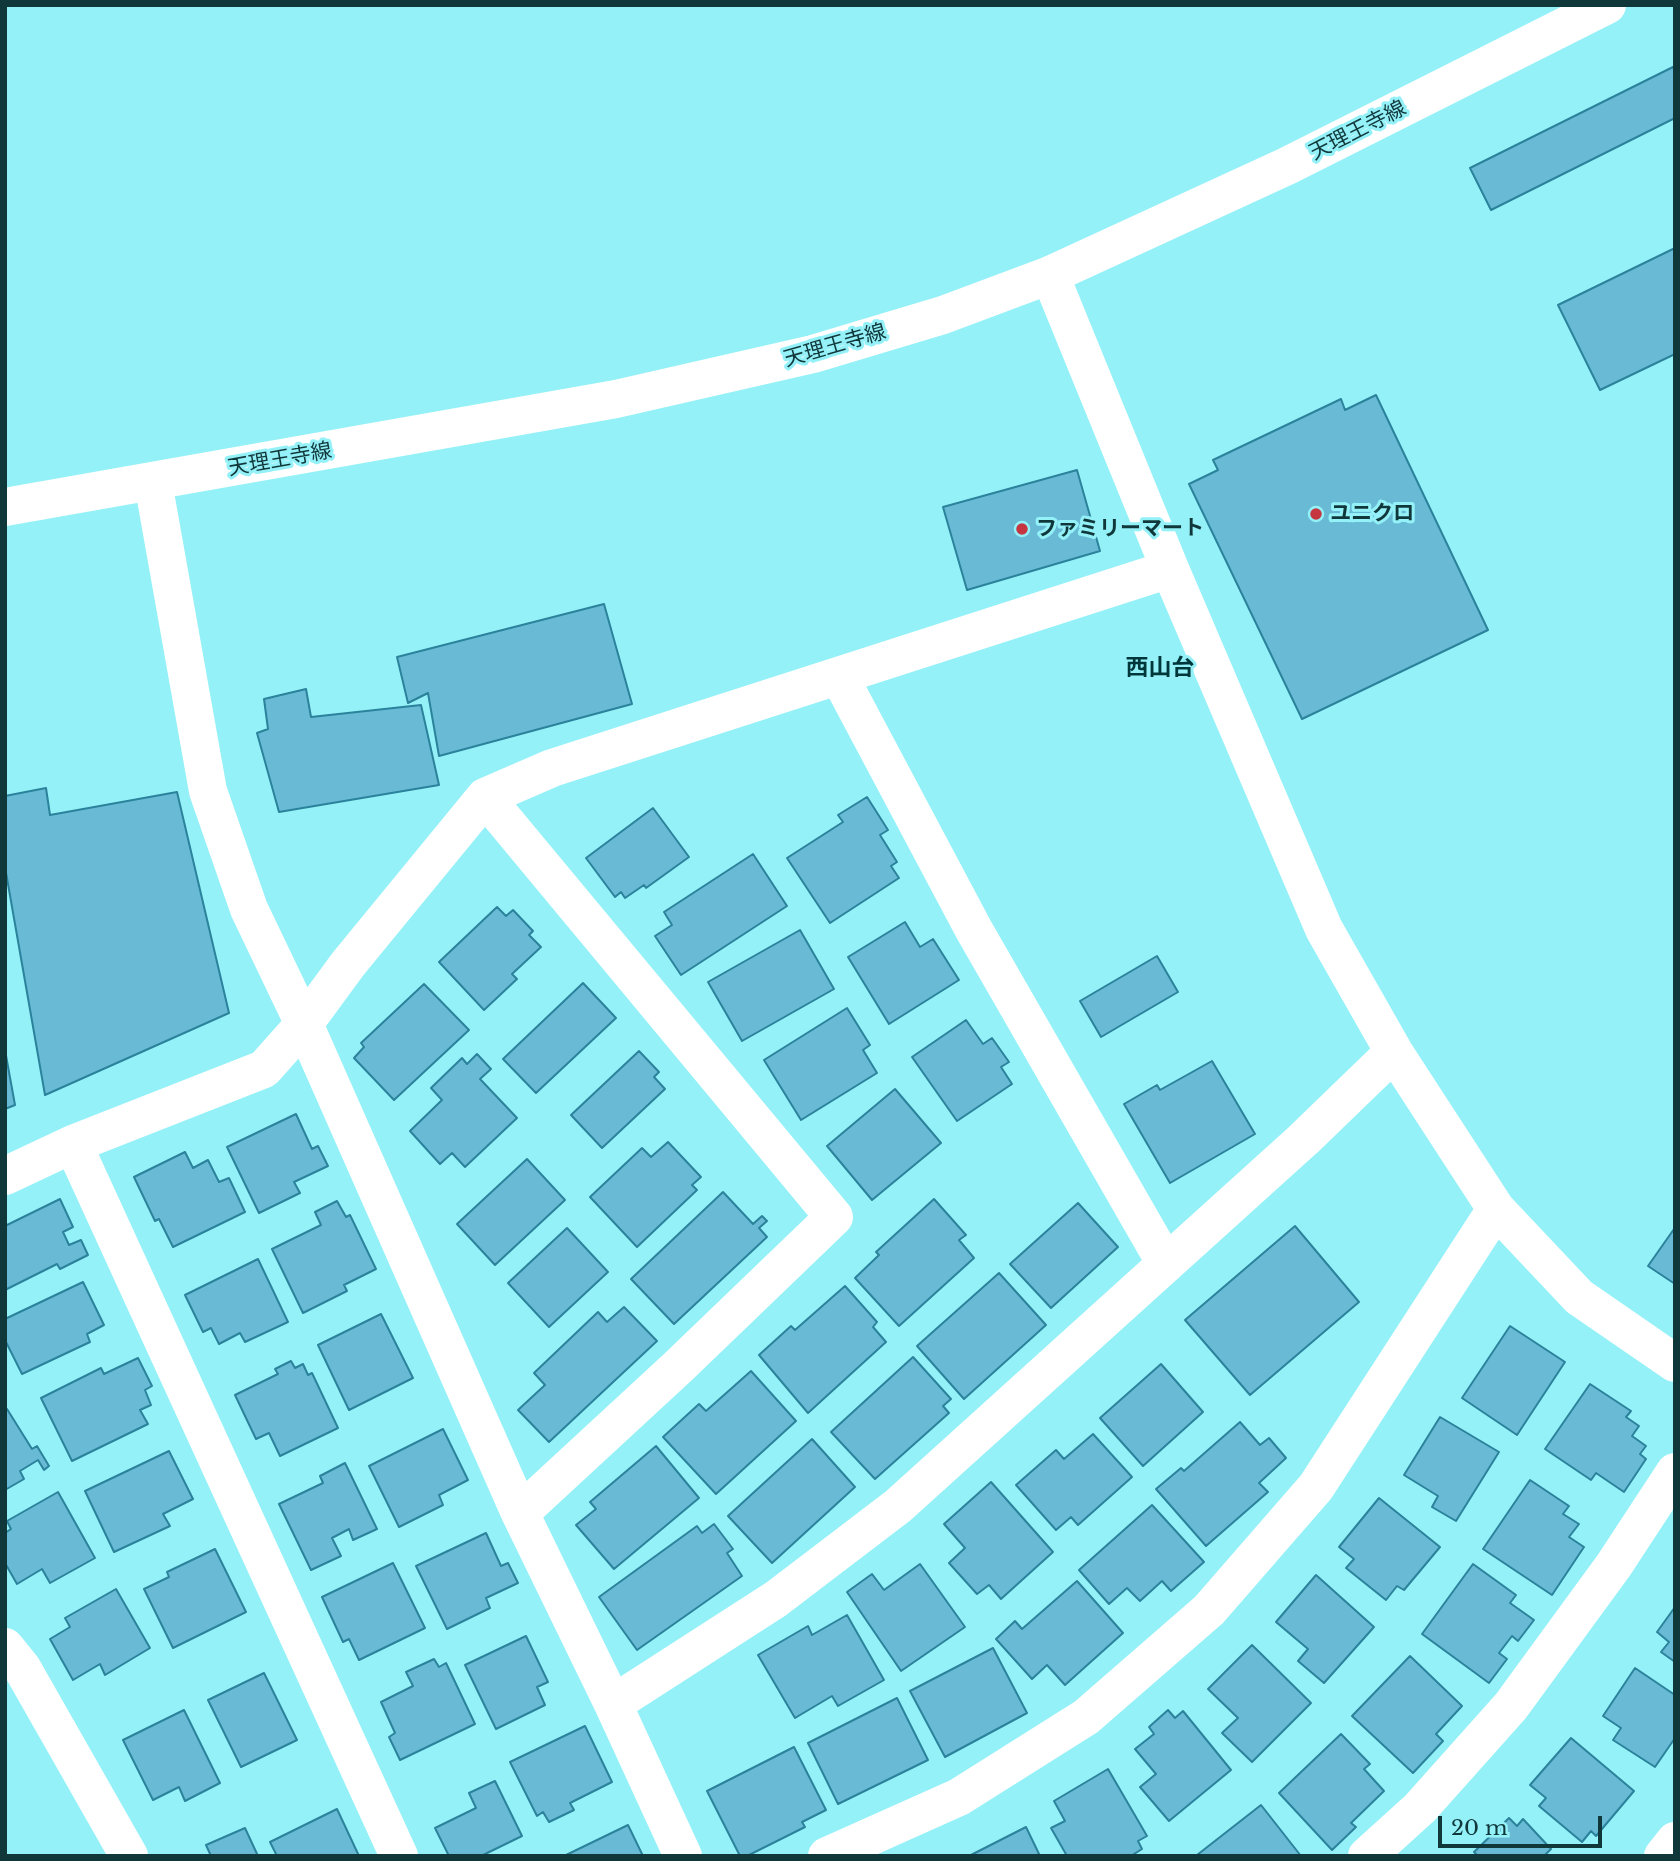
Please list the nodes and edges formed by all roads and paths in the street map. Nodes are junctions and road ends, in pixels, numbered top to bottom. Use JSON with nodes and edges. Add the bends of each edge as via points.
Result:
{"nodes":[{"id":1,"x":1607,"y":5,"type":"edge"},
{"id":2,"x":1050,"y":275,"type":"junction"},
{"id":3,"x":153,"y":482,"type":"junction"},
{"id":4,"x":5,"y":507,"type":"edge"},
{"id":5,"x":1170,"y":569,"type":"junction"},
{"id":6,"x":839,"y":676,"type":"junction"},
{"id":7,"x":485,"y":797,"type":"junction"},
{"id":8,"x":304,"y":1024,"type":"junction"},
{"id":9,"x":1394,"y":1052,"type":"junction"},
{"id":10,"x":73,"y":1144,"type":"junction"},
{"id":11,"x":5,"y":1176,"type":"edge"},
{"id":12,"x":1496,"y":1209,"type":"junction"},
{"id":13,"x":1166,"y":1264,"type":"junction"},
{"id":14,"x":1675,"y":1363,"type":"edge"},
{"id":15,"x":1675,"y":1472,"type":"edge"},
{"id":16,"x":520,"y":1513,"type":"junction"},
{"id":17,"x":5,"y":1647,"type":"edge"},
{"id":18,"x":613,"y":1704,"type":"junction"},
{"id":19,"x":1675,"y":1841,"type":"edge"},
{"id":20,"x":129,"y":1856,"type":"edge"},
{"id":21,"x":398,"y":1856,"type":"edge"},
{"id":22,"x":683,"y":1856,"type":"edge"},
{"id":23,"x":827,"y":1856,"type":"edge"},
{"id":24,"x":1367,"y":1856,"type":"edge"},
{"id":25,"x":1663,"y":1856,"type":"edge"}],
"edges":[{"from":1,"to":2,"type":"street","name":"天理王寺線","via":[[1287,166]]},
{"from":2,"to":3,"type":"street","name":"天理王寺線","via":[[943,315],[813,354],[616,399]]},
{"from":2,"to":5,"type":"street"},
{"from":3,"to":4,"type":"street","name":"天理王寺線"},
{"from":3,"to":8,"type":"street","via":[[208,791],[249,909]]},
{"from":5,"to":6,"type":"street"},
{"from":5,"to":9,"type":"street","via":[[1324,929]]},
{"from":6,"to":7,"type":"street","via":[[552,768]]},
{"from":6,"to":13,"type":"street","via":[[974,930]]},
{"from":7,"to":8,"type":"street"},
{"from":7,"to":16,"type":"street","via":[[834,1217]]},
{"from":8,"to":10,"type":"street","via":[[264,1069]]},
{"from":8,"to":16,"type":"street"},
{"from":9,"to":12,"type":"street"},
{"from":9,"to":13,"type":"street"},
{"from":10,"to":11,"type":"street"},
{"from":10,"to":21,"type":"street"},
{"from":12,"to":14,"type":"street","via":[[1579,1297]]},
{"from":12,"to":23,"type":"street","via":[[1316,1486],[1209,1610],[1086,1717],[959,1797]]},
{"from":13,"to":18,"type":"street","via":[[898,1506],[776,1599]]},
{"from":15,"to":24,"type":"street","via":[[1511,1706],[1420,1808]]},
{"from":16,"to":18,"type":"street"},
{"from":17,"to":20,"type":"street","via":[[22,1668]]},
{"from":18,"to":22,"type":"street"},
{"from":19,"to":25,"type":"street"}]}
